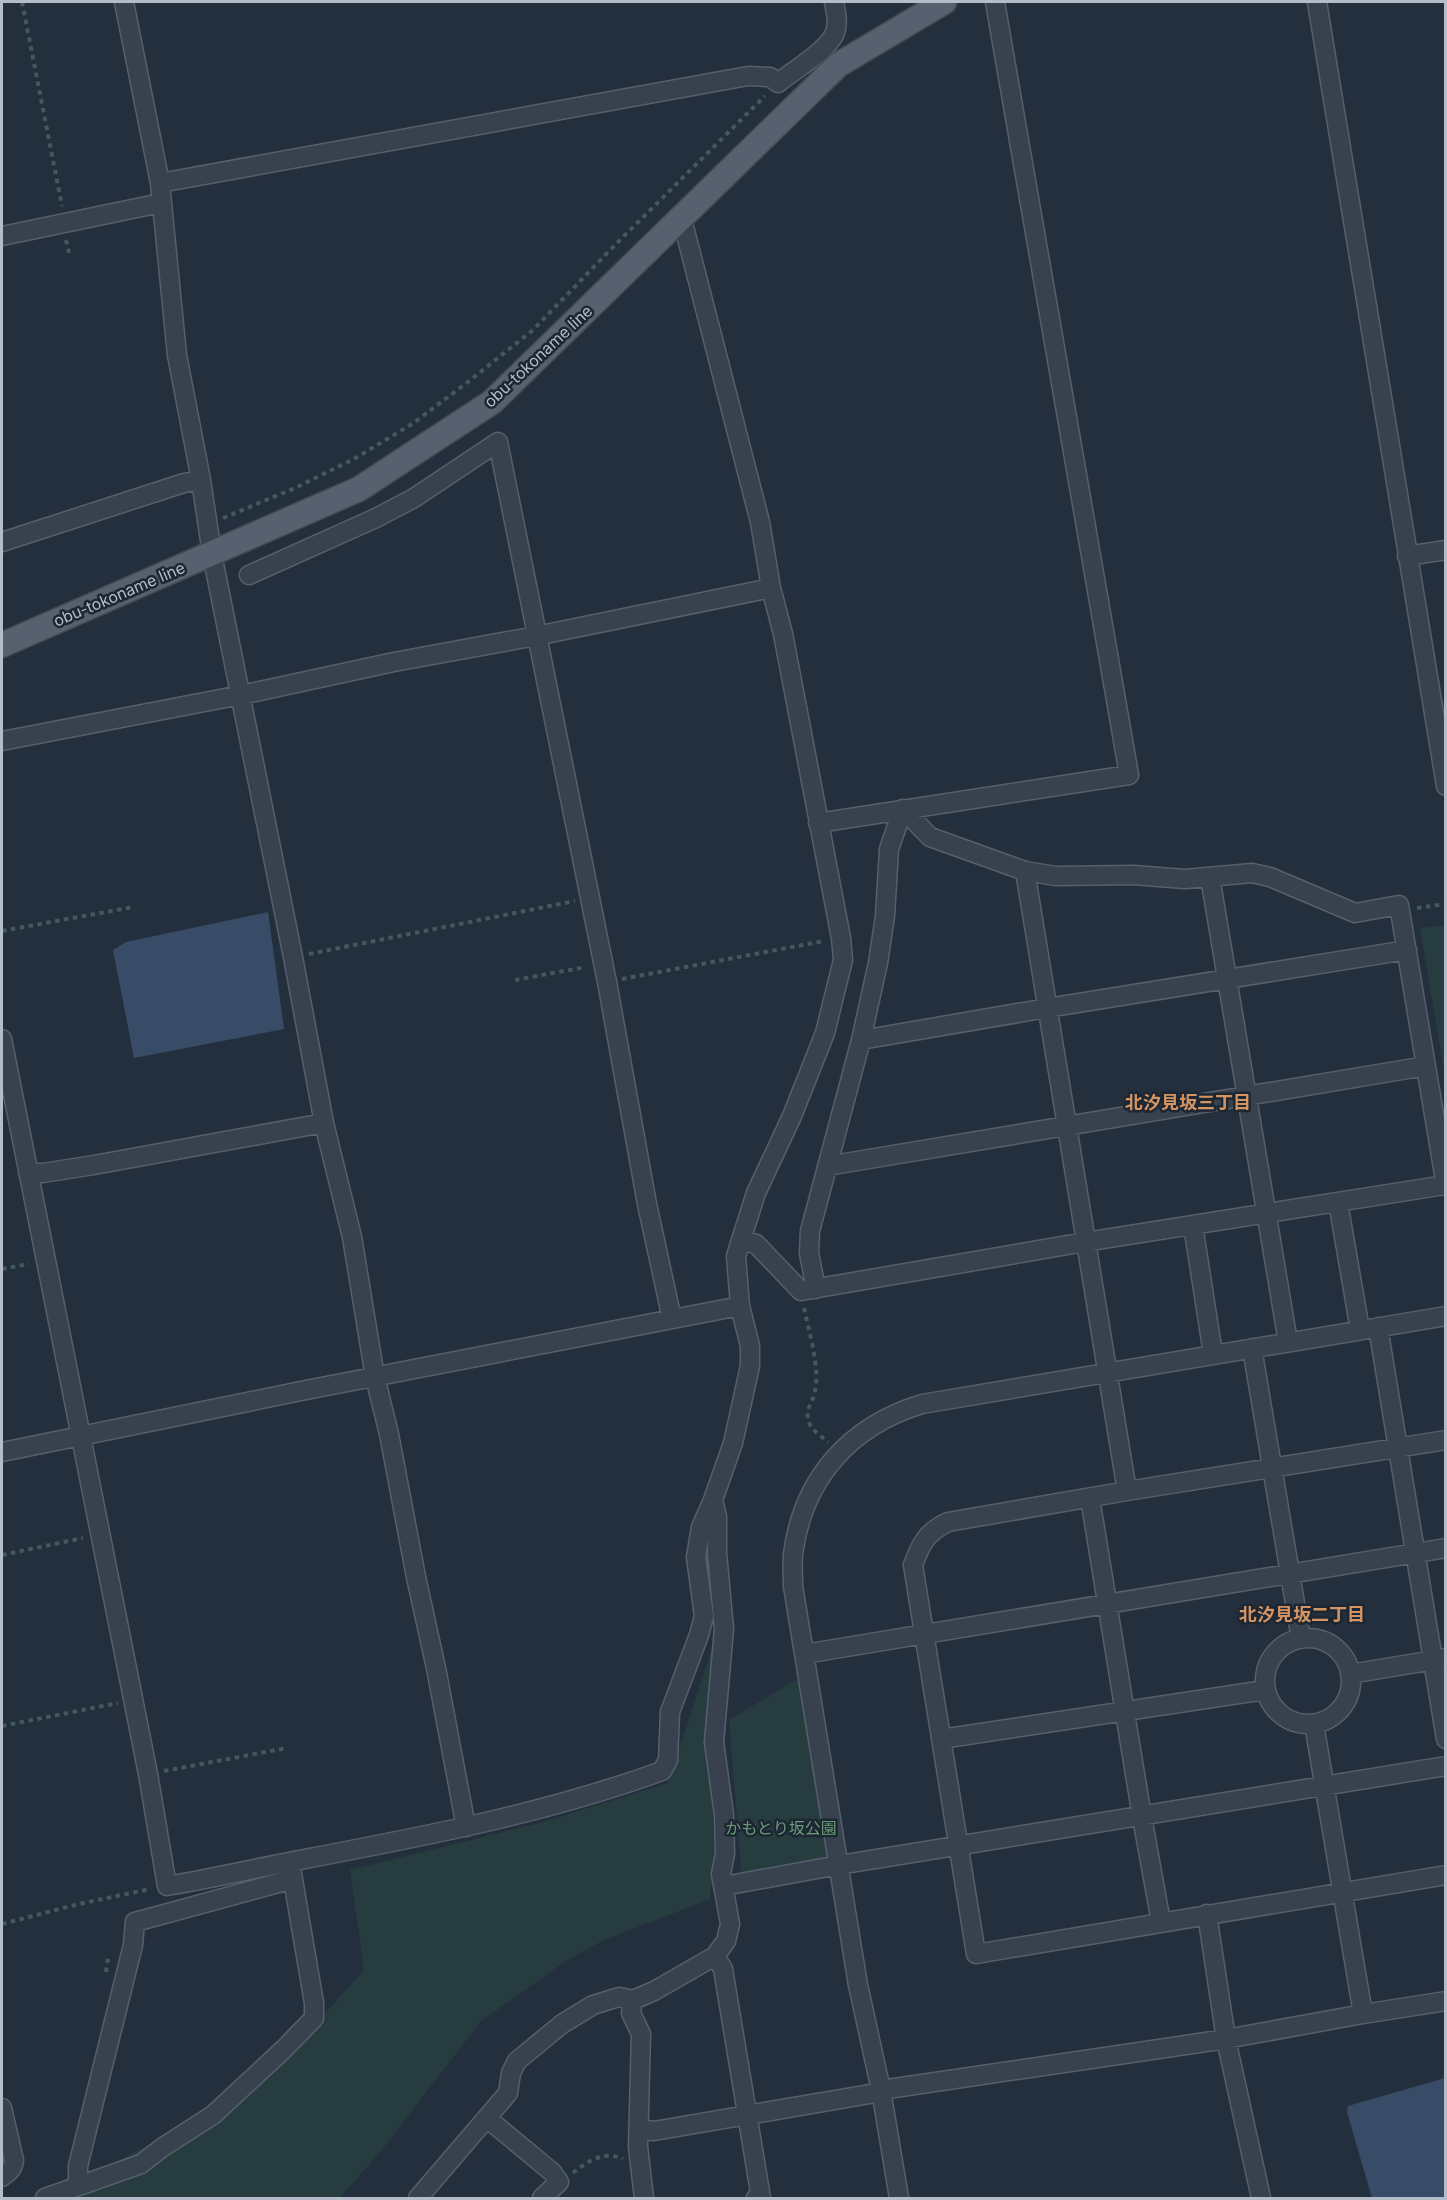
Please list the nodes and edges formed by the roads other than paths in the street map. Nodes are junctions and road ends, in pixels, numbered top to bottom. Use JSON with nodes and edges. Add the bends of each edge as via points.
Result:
{"nodes":[{"id":1,"x":124,"y":2,"type":"edge"},
{"id":2,"x":834,"y":2,"type":"edge"},
{"id":3,"x":944,"y":2,"type":"edge"},
{"id":4,"x":995,"y":2,"type":"edge"},
{"id":5,"x":1317,"y":2,"type":"edge"},
{"id":6,"x":160,"y":183,"type":"junction"},
{"id":7,"x":161,"y":203,"type":"junction"},
{"id":8,"x":682,"y":219,"type":"junction"},
{"id":9,"x":2,"y":236,"type":"edge"},
{"id":10,"x":201,"y":480,"type":"junction"},
{"id":11,"x":2,"y":542,"type":"edge"},
{"id":12,"x":1446,"y":550,"type":"edge"},
{"id":13,"x":212,"y":554,"type":"junction"},
{"id":14,"x":1407,"y":556,"type":"junction"},
{"id":15,"x":249,"y":575,"type":"dead end"},
{"id":16,"x":771,"y":588,"type":"junction"},
{"id":17,"x":536,"y":636,"type":"junction"},
{"id":18,"x":2,"y":645,"type":"edge"},
{"id":19,"x":241,"y":695,"type":"junction"},
{"id":20,"x":2,"y":741,"type":"edge"},
{"id":21,"x":1446,"y":786,"type":"edge"},
{"id":22,"x":903,"y":810,"type":"junction"},
{"id":23,"x":818,"y":823,"type":"junction"},
{"id":24,"x":1025,"y":871,"type":"junction"},
{"id":25,"x":1210,"y":876,"type":"junction"},
{"id":26,"x":1407,"y":950,"type":"junction"},
{"id":27,"x":1228,"y":979,"type":"junction"},
{"id":28,"x":1047,"y":1008,"type":"junction"},
{"id":29,"x":2,"y":1039,"type":"edge"},
{"id":30,"x":861,"y":1040,"type":"junction"},
{"id":31,"x":1426,"y":1066,"type":"junction"},
{"id":32,"x":7,"y":1095,"type":"edge"},
{"id":33,"x":1247,"y":1096,"type":"junction"},
{"id":34,"x":324,"y":1123,"type":"junction"},
{"id":35,"x":1066,"y":1126,"type":"junction"},
{"id":36,"x":827,"y":1166,"type":"junction"},
{"id":37,"x":28,"y":1173,"type":"junction"},
{"id":38,"x":1445,"y":1186,"type":"edge"},
{"id":39,"x":1338,"y":1202,"type":"junction"},
{"id":40,"x":1267,"y":1213,"type":"junction"},
{"id":41,"x":1193,"y":1225,"type":"junction"},
{"id":42,"x":741,"y":1240,"type":"junction"},
{"id":43,"x":1085,"y":1242,"type":"junction"},
{"id":44,"x":808,"y":1290,"type":"junction"},
{"id":45,"x":740,"y":1306,"type":"junction"},
{"id":46,"x":1446,"y":1316,"type":"edge"},
{"id":47,"x":672,"y":1319,"type":"junction"},
{"id":48,"x":1369,"y":1329,"type":"junction"},
{"id":49,"x":1288,"y":1342,"type":"junction"},
{"id":50,"x":1252,"y":1348,"type":"junction"},
{"id":51,"x":1213,"y":1354,"type":"junction"},
{"id":52,"x":1106,"y":1371,"type":"junction"},
{"id":53,"x":375,"y":1377,"type":"junction"},
{"id":54,"x":80,"y":1436,"type":"junction"},
{"id":55,"x":1446,"y":1440,"type":"edge"},
{"id":56,"x":1397,"y":1448,"type":"junction"},
{"id":57,"x":2,"y":1452,"type":"edge"},
{"id":58,"x":1272,"y":1468,"type":"junction"},
{"id":59,"x":1127,"y":1491,"type":"junction"},
{"id":60,"x":1090,"y":1498,"type":"junction"},
{"id":61,"x":713,"y":1500,"type":"junction"},
{"id":62,"x":1446,"y":1548,"type":"edge"},
{"id":63,"x":1415,"y":1554,"type":"junction"},
{"id":64,"x":1291,"y":1574,"type":"junction"},
{"id":65,"x":1107,"y":1604,"type":"junction"},
{"id":66,"x":924,"y":1634,"type":"junction"},
{"id":67,"x":1301,"y":1639,"type":"junction"},
{"id":68,"x":804,"y":1654,"type":"junction"},
{"id":69,"x":1439,"y":1659,"type":"edge"},
{"id":70,"x":1350,"y":1674,"type":"junction"},
{"id":71,"x":1265,"y":1690,"type":"junction"},
{"id":72,"x":1124,"y":1711,"type":"junction"},
{"id":73,"x":1314,"y":1724,"type":"junction"},
{"id":74,"x":941,"y":1739,"type":"junction"},
{"id":75,"x":1446,"y":1739,"type":"edge"},
{"id":76,"x":1446,"y":1766,"type":"edge"},
{"id":77,"x":1325,"y":1786,"type":"junction"},
{"id":78,"x":1142,"y":1817,"type":"junction"},
{"id":79,"x":466,"y":1827,"type":"junction"},
{"id":80,"x":958,"y":1847,"type":"junction"},
{"id":81,"x":839,"y":1865,"type":"junction"},
{"id":82,"x":292,"y":1871,"type":"junction"},
{"id":83,"x":1446,"y":1875,"type":"edge"},
{"id":84,"x":724,"y":1886,"type":"junction"},
{"id":85,"x":1343,"y":1892,"type":"junction"},
{"id":86,"x":1207,"y":1914,"type":"junction"},
{"id":87,"x":1161,"y":1922,"type":"junction"},
{"id":88,"x":715,"y":1956,"type":"junction"},
{"id":89,"x":633,"y":2000,"type":"junction"},
{"id":90,"x":1446,"y":2001,"type":"edge"},
{"id":91,"x":1363,"y":2014,"type":"junction"},
{"id":92,"x":1226,"y":2039,"type":"junction"},
{"id":93,"x":881,"y":2090,"type":"junction"},
{"id":94,"x":2,"y":2108,"type":"edge"},
{"id":95,"x":747,"y":2115,"type":"junction"},
{"id":96,"x":488,"y":2119,"type":"junction"},
{"id":97,"x":639,"y":2129,"type":"junction"},
{"id":98,"x":2,"y":2176,"type":"edge"},
{"id":99,"x":78,"y":2185,"type":"junction"},
{"id":100,"x":1260,"y":2198,"type":"edge"},
{"id":101,"x":45,"y":2199,"type":"edge"},
{"id":102,"x":418,"y":2199,"type":"edge"},
{"id":103,"x":543,"y":2199,"type":"edge"},
{"id":104,"x":644,"y":2199,"type":"edge"},
{"id":105,"x":756,"y":2199,"type":"edge"},
{"id":106,"x":899,"y":2199,"type":"edge"}],
"edges":[{"from":1,"to":6,"type":"street"},
{"from":2,"to":6,"type":"street","via":[[837,23],[827,45],[778,82],[770,77],[748,76]]},
{"from":3,"to":8,"type":"main road","name":"obu-tokoname line","via":[[838,65]]},
{"from":4,"to":22,"type":"street","via":[[1129,775]]},
{"from":5,"to":14,"type":"street"},
{"from":6,"to":7,"type":"street"},
{"from":7,"to":9,"type":"street"},
{"from":7,"to":10,"type":"street","via":[[177,355]]},
{"from":8,"to":13,"type":"main road","name":"obu-tokoname line","via":[[492,402],[359,489]]},
{"from":8,"to":16,"type":"street","via":[[760,522]]},
{"from":10,"to":11,"type":"street"},
{"from":10,"to":13,"type":"street"},
{"from":12,"to":14,"type":"street"},
{"from":13,"to":18,"type":"main road","name":"obu-tokoname line"},
{"from":13,"to":19,"type":"street"},
{"from":14,"to":21,"type":"street"},
{"from":15,"to":17,"type":"street","via":[[386,513],[498,442]]},
{"from":16,"to":17,"type":"street"},
{"from":16,"to":23,"type":"street"},
{"from":17,"to":19,"type":"street"},
{"from":17,"to":47,"type":"street"},
{"from":19,"to":20,"type":"street"},
{"from":19,"to":34,"type":"street"},
{"from":22,"to":23,"type":"street"},
{"from":22,"to":24,"type":"street","via":[[930,837]]},
{"from":22,"to":30,"type":"street","via":[[889,849],[885,916]]},
{"from":23,"to":42,"type":"street","via":[[843,960],[825,1033],[756,1193]]},
{"from":24,"to":25,"type":"street","via":[[1056,876]]},
{"from":24,"to":28,"type":"street"},
{"from":25,"to":26,"type":"street","via":[[1252,873],[1270,877],[1355,913],[1399,905]]},
{"from":25,"to":27,"type":"street"},
{"from":26,"to":27,"type":"street"},
{"from":26,"to":31,"type":"street"},
{"from":27,"to":28,"type":"street"},
{"from":27,"to":33,"type":"street"},
{"from":28,"to":30,"type":"street"},
{"from":28,"to":35,"type":"street"},
{"from":29,"to":32,"type":"street"},
{"from":30,"to":36,"type":"street"},
{"from":31,"to":33,"type":"street"},
{"from":31,"to":38,"type":"street"},
{"from":32,"to":37,"type":"street"},
{"from":33,"to":35,"type":"street"},
{"from":33,"to":40,"type":"street"},
{"from":34,"to":37,"type":"street","via":[[94,1165]]},
{"from":34,"to":53,"type":"street","via":[[352,1237]]},
{"from":35,"to":36,"type":"street"},
{"from":35,"to":43,"type":"street"},
{"from":36,"to":44,"type":"street","via":[[810,1231]]},
{"from":37,"to":54,"type":"street"},
{"from":38,"to":39,"type":"street"},
{"from":39,"to":40,"type":"street"},
{"from":39,"to":48,"type":"street"},
{"from":40,"to":41,"type":"street"},
{"from":40,"to":49,"type":"street"},
{"from":41,"to":43,"type":"street"},
{"from":41,"to":51,"type":"street"},
{"from":42,"to":44,"type":"street","via":[[756,1244]]},
{"from":42,"to":45,"type":"street","via":[[736,1256]]},
{"from":43,"to":44,"type":"street"},
{"from":43,"to":52,"type":"street"},
{"from":45,"to":47,"type":"street"},
{"from":45,"to":61,"type":"street","via":[[750,1347],[750,1366],[733,1443]]},
{"from":46,"to":48,"type":"street"},
{"from":47,"to":53,"type":"street"},
{"from":48,"to":49,"type":"street"},
{"from":48,"to":56,"type":"street"},
{"from":49,"to":50,"type":"street"},
{"from":50,"to":51,"type":"street"},
{"from":50,"to":58,"type":"street"},
{"from":51,"to":52,"type":"street"},
{"from":52,"to":59,"type":"street"},
{"from":52,"to":68,"type":"street","via":[[922,1404],[874,1424],[840,1452],[806,1503],[793,1555],[793,1586]]},
{"from":53,"to":54,"type":"street"},
{"from":53,"to":79,"type":"street"},
{"from":54,"to":57,"type":"street"},
{"from":54,"to":82,"type":"street","via":[[167,1886]]},
{"from":55,"to":56,"type":"street"},
{"from":56,"to":58,"type":"street"},
{"from":56,"to":63,"type":"street"},
{"from":58,"to":59,"type":"street"},
{"from":58,"to":64,"type":"street"},
{"from":59,"to":60,"type":"street"},
{"from":60,"to":65,"type":"street"},
{"from":60,"to":66,"type":"street","via":[[948,1522],[934,1529],[913,1564]]},
{"from":61,"to":79,"type":"street","via":[[701,1527],[696,1557],[704,1616],[670,1712],[666,1766],[650,1776],[539,1810]]},
{"from":61,"to":84,"type":"street","via":[[724,1629],[714,1742],[724,1815]]},
{"from":62,"to":63,"type":"street"},
{"from":63,"to":64,"type":"street"},
{"from":63,"to":69,"type":"street"},
{"from":64,"to":65,"type":"street"},
{"from":64,"to":67,"type":"street"},
{"from":65,"to":66,"type":"street"},
{"from":65,"to":72,"type":"street"},
{"from":66,"to":68,"type":"street"},
{"from":66,"to":74,"type":"street"},
{"from":67,"to":70,"type":"street","via":[[1327,1643],[1346,1661]]},
{"from":67,"to":71,"type":"street","via":[[1276,1652],[1267,1669]]},
{"from":68,"to":81,"type":"street"},
{"from":69,"to":70,"type":"street"},
{"from":69,"to":75,"type":"street"},
{"from":70,"to":73,"type":"street","via":[[1346,1701],[1327,1720]]},
{"from":71,"to":72,"type":"street"},
{"from":71,"to":73,"type":"street","via":[[1270,1702],[1288,1720]]},
{"from":72,"to":74,"type":"street"},
{"from":72,"to":78,"type":"street"},
{"from":73,"to":77,"type":"street"},
{"from":74,"to":80,"type":"street"},
{"from":76,"to":77,"type":"street"},
{"from":77,"to":78,"type":"street"},
{"from":77,"to":85,"type":"street"},
{"from":78,"to":80,"type":"street"},
{"from":78,"to":87,"type":"street"},
{"from":79,"to":82,"type":"street","via":[[360,1850]]},
{"from":80,"to":81,"type":"street"},
{"from":80,"to":87,"type":"street","via":[[976,1954]]},
{"from":81,"to":84,"type":"street"},
{"from":81,"to":93,"type":"street","via":[[858,1985]]},
{"from":82,"to":99,"type":"street","via":[[135,1922],[133,1945],[78,2166]]},
{"from":82,"to":99,"type":"street","via":[[314,2018],[213,2115],[141,2164]]},
{"from":83,"to":85,"type":"street"},
{"from":84,"to":88,"type":"street","via":[[730,1924],[726,1941]]},
{"from":85,"to":86,"type":"street"},
{"from":85,"to":91,"type":"street"},
{"from":86,"to":87,"type":"street"},
{"from":86,"to":92,"type":"street"},
{"from":88,"to":89,"type":"street"},
{"from":88,"to":95,"type":"street","via":[[723,1970]]},
{"from":89,"to":96,"type":"street","via":[[619,1997],[593,2005],[527,2051],[511,2073],[508,2093]]},
{"from":89,"to":97,"type":"street","via":[[631,2013],[640,2034]]},
{"from":90,"to":91,"type":"street"},
{"from":91,"to":92,"type":"street"},
{"from":92,"to":93,"type":"street"},
{"from":92,"to":100,"type":"street"},
{"from":93,"to":95,"type":"street"},
{"from":93,"to":106,"type":"street"},
{"from":94,"to":98,"type":"street","via":[[14,2160],[13,2167]]},
{"from":95,"to":97,"type":"street","via":[[654,2131]]},
{"from":95,"to":105,"type":"street","via":[[761,2198]]},
{"from":96,"to":102,"type":"street"},
{"from":96,"to":103,"type":"street","via":[[559,2182]]},
{"from":97,"to":104,"type":"street"},
{"from":99,"to":101,"type":"street"}]}
